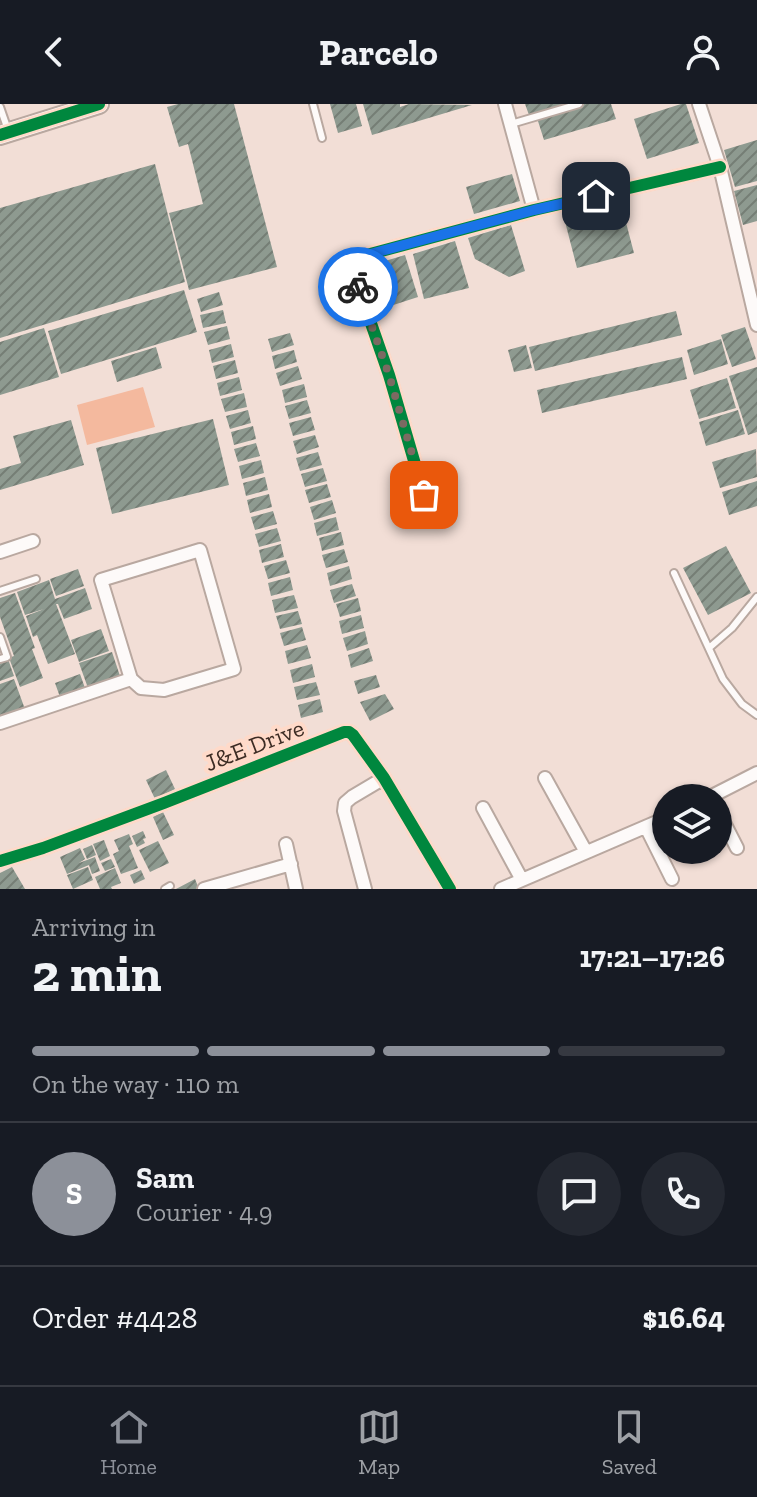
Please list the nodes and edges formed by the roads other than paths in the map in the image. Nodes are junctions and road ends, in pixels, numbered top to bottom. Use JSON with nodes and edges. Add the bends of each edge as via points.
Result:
{"nodes":[{"id":1,"x":99,"y":104,"type":"edge"},
{"id":2,"x":313,"y":104,"type":"edge"},
{"id":3,"x":505,"y":104,"type":"edge"},
{"id":4,"x":579,"y":104,"type":"edge"},
{"id":5,"x":699,"y":104,"type":"edge"},
{"id":6,"x":0,"y":107,"type":"edge"},
{"id":7,"x":49,"y":112,"type":"edge"},
{"id":8,"x":511,"y":124,"type":"junction"},
{"id":9,"x":4,"y":133,"type":"edge"},
{"id":10,"x":322,"y":138,"type":"dead end"},
{"id":11,"x":720,"y":167,"type":"junction"},
{"id":12,"x":534,"y":210,"type":"junction"},
{"id":13,"x":757,"y":325,"type":"edge"},
{"id":14,"x":424,"y":495,"type":"dead end"},
{"id":15,"x":33,"y":541,"type":"dead end"},
{"id":16,"x":0,"y":552,"type":"edge"},
{"id":17,"x":674,"y":573,"type":"dead end"},
{"id":18,"x":36,"y":579,"type":"dead end"},
{"id":19,"x":0,"y":591,"type":"edge"},
{"id":20,"x":757,"y":597,"type":"edge"},
{"id":21,"x":0,"y":637,"type":"edge"},
{"id":22,"x":709,"y":648,"type":"junction"},
{"id":23,"x":0,"y":659,"type":"edge"},
{"id":24,"x":131,"y":679,"type":"junction"},
{"id":25,"x":757,"y":715,"type":"edge"},
{"id":26,"x":0,"y":723,"type":"edge"},
{"id":27,"x":757,"y":773,"type":"edge"},
{"id":28,"x":384,"y":778,"type":"junction"},
{"id":29,"x":545,"y":778,"type":"dead end"},
{"id":30,"x":732,"y":786,"type":"edge"},
{"id":31,"x":483,"y":808,"type":"dead end"},
{"id":32,"x":652,"y":824,"type":"edge"},
{"id":33,"x":646,"y":827,"type":"junction"},
{"id":34,"x":732,"y":838,"type":"edge"},
{"id":35,"x":286,"y":844,"type":"dead end"},
{"id":36,"x":737,"y":848,"type":"dead end"},
{"id":37,"x":586,"y":852,"type":"junction"},
{"id":38,"x":0,"y":861,"type":"edge"},
{"id":39,"x":291,"y":864,"type":"junction"},
{"id":40,"x":672,"y":879,"type":"dead end"},
{"id":41,"x":522,"y":880,"type":"junction"},
{"id":42,"x":204,"y":889,"type":"edge"},
{"id":43,"x":296,"y":889,"type":"edge"},
{"id":44,"x":365,"y":889,"type":"edge"},
{"id":45,"x":450,"y":889,"type":"edge"},
{"id":46,"x":501,"y":889,"type":"edge"}],
"edges":[{"from":1,"to":7,"type":"main road"},
{"from":2,"to":10,"type":"lane"},
{"from":3,"to":8,"type":"street"},
{"from":4,"to":8,"type":"lane"},
{"from":5,"to":11,"type":"street"},
{"from":6,"to":9,"type":"lane"},
{"from":7,"to":9,"type":"main road"},
{"from":8,"to":12,"type":"street"},
{"from":11,"to":12,"type":"street"},
{"from":11,"to":13,"type":"street"},
{"from":12,"to":14,"type":"street","via":[[359,257],[358,286]]},
{"from":15,"to":16,"type":"street"},
{"from":17,"to":22,"type":"lane"},
{"from":18,"to":19,"type":"lane"},
{"from":20,"to":22,"type":"lane"},
{"from":21,"to":23,"type":"lane","via":[[7,657]]},
{"from":22,"to":25,"type":"lane","via":[[723,679]]},
{"from":24,"to":24,"type":"street","via":[[141,688],[164,690],[234,669],[200,550],[101,580]]},
{"from":24,"to":26,"type":"street"},
{"from":27,"to":30,"type":"street"},
{"from":28,"to":38,"type":"street","name":"J&E Drive","via":[[353,735],[344,732]]},
{"from":28,"to":44,"type":"street","via":[[345,803]]},
{"from":28,"to":45,"type":"street","name":"J&E Drive"},
{"from":29,"to":37,"type":"street"},
{"from":31,"to":41,"type":"street"},
{"from":32,"to":33,"type":"street"},
{"from":33,"to":37,"type":"street"},
{"from":33,"to":40,"type":"street"},
{"from":34,"to":36,"type":"street"},
{"from":35,"to":39,"type":"street"},
{"from":37,"to":41,"type":"street"},
{"from":39,"to":42,"type":"street"},
{"from":39,"to":43,"type":"street"},
{"from":41,"to":46,"type":"street"}]}
